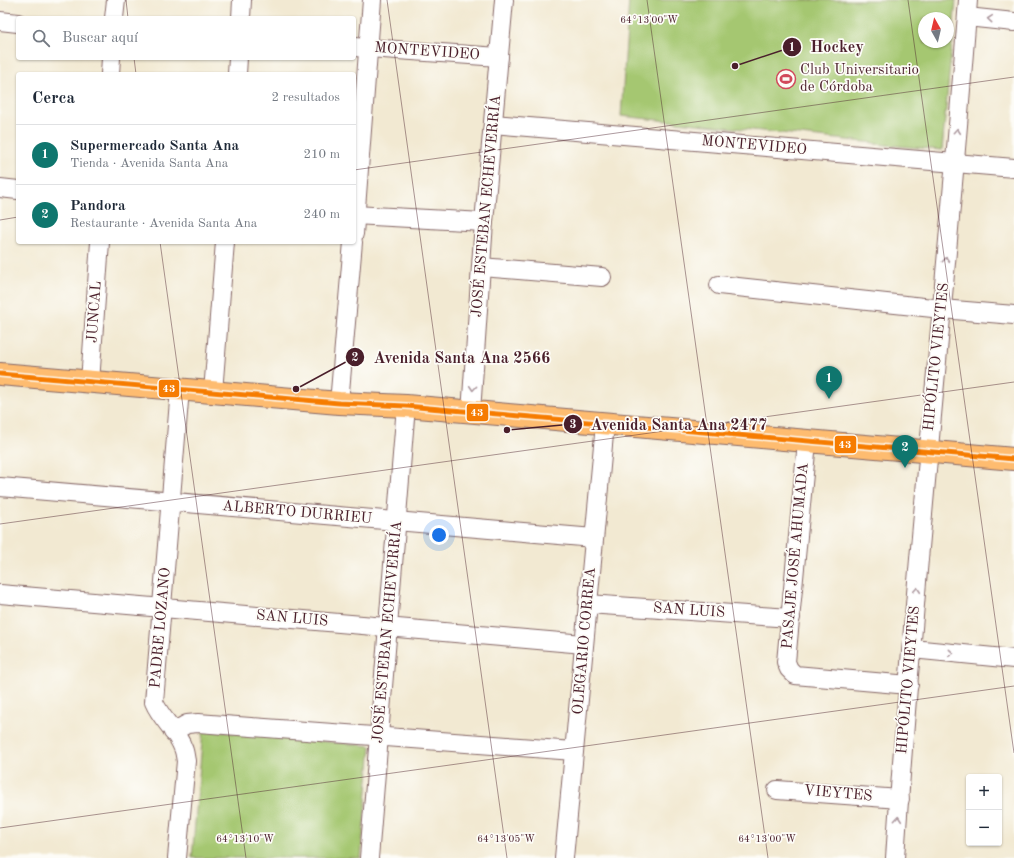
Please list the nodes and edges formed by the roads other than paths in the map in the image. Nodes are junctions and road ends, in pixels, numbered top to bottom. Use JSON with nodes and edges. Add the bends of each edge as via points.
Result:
{"nodes":[{"id":1,"x":116,"y":0,"type":"edge"},
{"id":2,"x":242,"y":0,"type":"edge"},
{"id":3,"x":372,"y":0,"type":"edge"},
{"id":4,"x":504,"y":0,"type":"edge"},
{"id":5,"x":968,"y":9,"type":"edge"},
{"id":6,"x":114,"y":16,"type":"edge"},
{"id":7,"x":240,"y":16,"type":"edge"},
{"id":8,"x":0,"y":22,"type":"edge"},
{"id":9,"x":1014,"y":22,"type":"edge"},
{"id":10,"x":16,"y":23,"type":"edge"},
{"id":11,"x":361,"y":48,"type":"edge"},
{"id":12,"x":499,"y":58,"type":"junction"},
{"id":13,"x":111,"y":60,"type":"edge"},
{"id":14,"x":238,"y":60,"type":"edge"},
{"id":15,"x":110,"y":72,"type":"edge"},
{"id":16,"x":237,"y":72,"type":"edge"},
{"id":17,"x":493,"y":124,"type":"junction"},
{"id":18,"x":954,"y":163,"type":"junction"},
{"id":19,"x":1014,"y":168,"type":"edge"},
{"id":20,"x":356,"y":187,"type":"edge"},
{"id":21,"x":0,"y":188,"type":"edge"},
{"id":22,"x":16,"y":190,"type":"edge"},
{"id":23,"x":356,"y":215,"type":"edge"},
{"id":24,"x":484,"y":222,"type":"junction"},
{"id":25,"x":100,"y":244,"type":"edge"},
{"id":26,"x":225,"y":244,"type":"edge"},
{"id":27,"x":353,"y":244,"type":"edge"},
{"id":28,"x":481,"y":267,"type":"junction"},
{"id":29,"x":602,"y":278,"type":"dead end"},
{"id":30,"x":719,"y":285,"type":"dead end"},
{"id":31,"x":942,"y":309,"type":"junction"},
{"id":32,"x":1014,"y":315,"type":"edge"},
{"id":33,"x":0,"y":374,"type":"edge"},
{"id":34,"x":90,"y":382,"type":"junction"},
{"id":35,"x":180,"y":389,"type":"junction"},
{"id":36,"x":213,"y":392,"type":"junction"},
{"id":37,"x":339,"y":403,"type":"junction"},
{"id":38,"x":406,"y":406,"type":"junction"},
{"id":39,"x":471,"y":412,"type":"junction"},
{"id":40,"x":605,"y":424,"type":"junction"},
{"id":41,"x":806,"y":442,"type":"junction"},
{"id":42,"x":928,"y":452,"type":"junction"},
{"id":43,"x":1014,"y":459,"type":"edge"},
{"id":44,"x":0,"y":487,"type":"edge"},
{"id":45,"x":171,"y":502,"type":"junction"},
{"id":46,"x":397,"y":521,"type":"junction"},
{"id":47,"x":594,"y":538,"type":"junction"},
{"id":48,"x":0,"y":594,"type":"edge"},
{"id":49,"x":588,"y":604,"type":"junction"},
{"id":50,"x":163,"y":608,"type":"junction"},
{"id":51,"x":790,"y":618,"type":"junction"},
{"id":52,"x":388,"y":627,"type":"junction"},
{"id":53,"x":584,"y":644,"type":"junction"},
{"id":54,"x":912,"y":649,"type":"junction"},
{"id":55,"x":1014,"y":659,"type":"edge"},
{"id":56,"x":909,"y":685,"type":"junction"},
{"id":57,"x":173,"y":732,"type":"junction"},
{"id":58,"x":379,"y":736,"type":"junction"},
{"id":59,"x":574,"y":751,"type":"junction"},
{"id":60,"x":777,"y":790,"type":"dead end"},
{"id":61,"x":900,"y":799,"type":"junction"},
{"id":62,"x":177,"y":858,"type":"edge"},
{"id":63,"x":369,"y":858,"type":"edge"},
{"id":64,"x":564,"y":858,"type":"edge"},
{"id":65,"x":895,"y":858,"type":"edge"}],
"edges":[{"from":1,"to":6,"type":"street"},
{"from":2,"to":7,"type":"street"},
{"from":3,"to":11,"type":"street"},
{"from":4,"to":12,"type":"street","name":"JOSÉ ESTEBAN ECHEVERRÍA"},
{"from":9,"to":5,"type":"street","one_way":true},
{"from":18,"to":5,"type":"street","name":"HIPÓLITO VIEYTES","one_way":true},
{"from":8,"to":10,"type":"street"},
{"from":11,"to":12,"type":"street","name":"MONTEVIDEO"},
{"from":11,"to":20,"type":"street"},
{"from":12,"to":17,"type":"street","name":"JOSÉ ESTEBAN ECHEVERRÍA"},
{"from":13,"to":15,"type":"street"},
{"from":14,"to":16,"type":"street"},
{"from":17,"to":18,"type":"street","name":"MONTEVIDEO"},
{"from":17,"to":24,"type":"street","name":"JOSÉ ESTEBAN ECHEVERRÍA"},
{"from":18,"to":19,"type":"street","name":"MONTEVIDEO"},
{"from":31,"to":18,"type":"street","name":"HIPÓLITO VIEYTES","one_way":true},
{"from":21,"to":22,"type":"street"},
{"from":23,"to":24,"type":"street"},
{"from":24,"to":28,"type":"street","name":"JOSÉ ESTEBAN ECHEVERRÍA"},
{"from":25,"to":34,"type":"street","name":"JUNCAL"},
{"from":26,"to":36,"type":"street"},
{"from":27,"to":37,"type":"street"},
{"from":28,"to":29,"type":"street"},
{"from":28,"to":39,"type":"street","name":"JOSÉ ESTEBAN ECHEVERRÍA","one_way":true},
{"from":30,"to":31,"type":"street"},
{"from":31,"to":32,"type":"street"},
{"from":31,"to":42,"type":"street","name":"HIPÓLITO VIEYTES"},
{"from":33,"to":34,"type":"main road"},
{"from":34,"to":35,"type":"main road"},
{"from":35,"to":36,"type":"main road"},
{"from":35,"to":45,"type":"street","name":"PADRE LOZANO"},
{"from":36,"to":37,"type":"main road"},
{"from":37,"to":38,"type":"main road"},
{"from":38,"to":39,"type":"main road"},
{"from":38,"to":46,"type":"street","name":"JOSÉ ESTEBAN ECHEVERRÍA"},
{"from":39,"to":40,"type":"main road"},
{"from":40,"to":41,"type":"main road"},
{"from":40,"to":47,"type":"street","name":"OLEGARIO CORREA"},
{"from":41,"to":42,"type":"main road"},
{"from":41,"to":51,"type":"street","name":"PASAJE JOSÉ AHUMADA"},
{"from":42,"to":43,"type":"main road"},
{"from":54,"to":42,"type":"street","name":"HIPÓLITO VIEYTES","one_way":true},
{"from":44,"to":45,"type":"street","name":"ALBERTO DURRIEU"},
{"from":45,"to":46,"type":"street","name":"ALBERTO DURRIEU"},
{"from":45,"to":50,"type":"street","name":"PADRE LOZANO"},
{"from":46,"to":47,"type":"street","name":"ALBERTO DURRIEU"},
{"from":46,"to":52,"type":"street","name":"JOSÉ ESTEBAN ECHEVERRÍA"},
{"from":47,"to":49,"type":"street","name":"OLEGARIO CORREA"},
{"from":48,"to":50,"type":"street","name":"SAN LUIS"},
{"from":49,"to":51,"type":"street","name":"SAN LUIS"},
{"from":49,"to":53,"type":"street","name":"OLEGARIO CORREA"},
{"from":50,"to":52,"type":"street","name":"SAN LUIS"},
{"from":50,"to":57,"type":"street","name":"PADRE LOZANO","via":[[154,702]]},
{"from":51,"to":56,"type":"street","name":"PASAJE JOSÉ AHUMADA","via":[[786,662],[795,675]]},
{"from":52,"to":53,"type":"street","name":"SAN LUIS"},
{"from":52,"to":58,"type":"street","name":"JOSÉ ESTEBAN ECHEVERRÍA"},
{"from":53,"to":59,"type":"street","name":"OLEGARIO CORREA"},
{"from":54,"to":55,"type":"street","one_way":true},
{"from":54,"to":56,"type":"street","name":"HIPÓLITO VIEYTES"},
{"from":56,"to":61,"type":"street","name":"HIPÓLITO VIEYTES"},
{"from":57,"to":58,"type":"street","via":[[187,724],[198,723]]},
{"from":57,"to":62,"type":"street","name":"PADRE LOZANO","via":[[183,748],[186,761]]},
{"from":58,"to":59,"type":"street"},
{"from":58,"to":63,"type":"street","name":"JOSÉ ESTEBAN ECHEVERRÍA"},
{"from":59,"to":64,"type":"street","name":"OLEGARIO CORREA"},
{"from":60,"to":61,"type":"street","name":"VIEYTES"},
{"from":65,"to":61,"type":"street","name":"HIPÓLITO VIEYTES","one_way":true}]}
